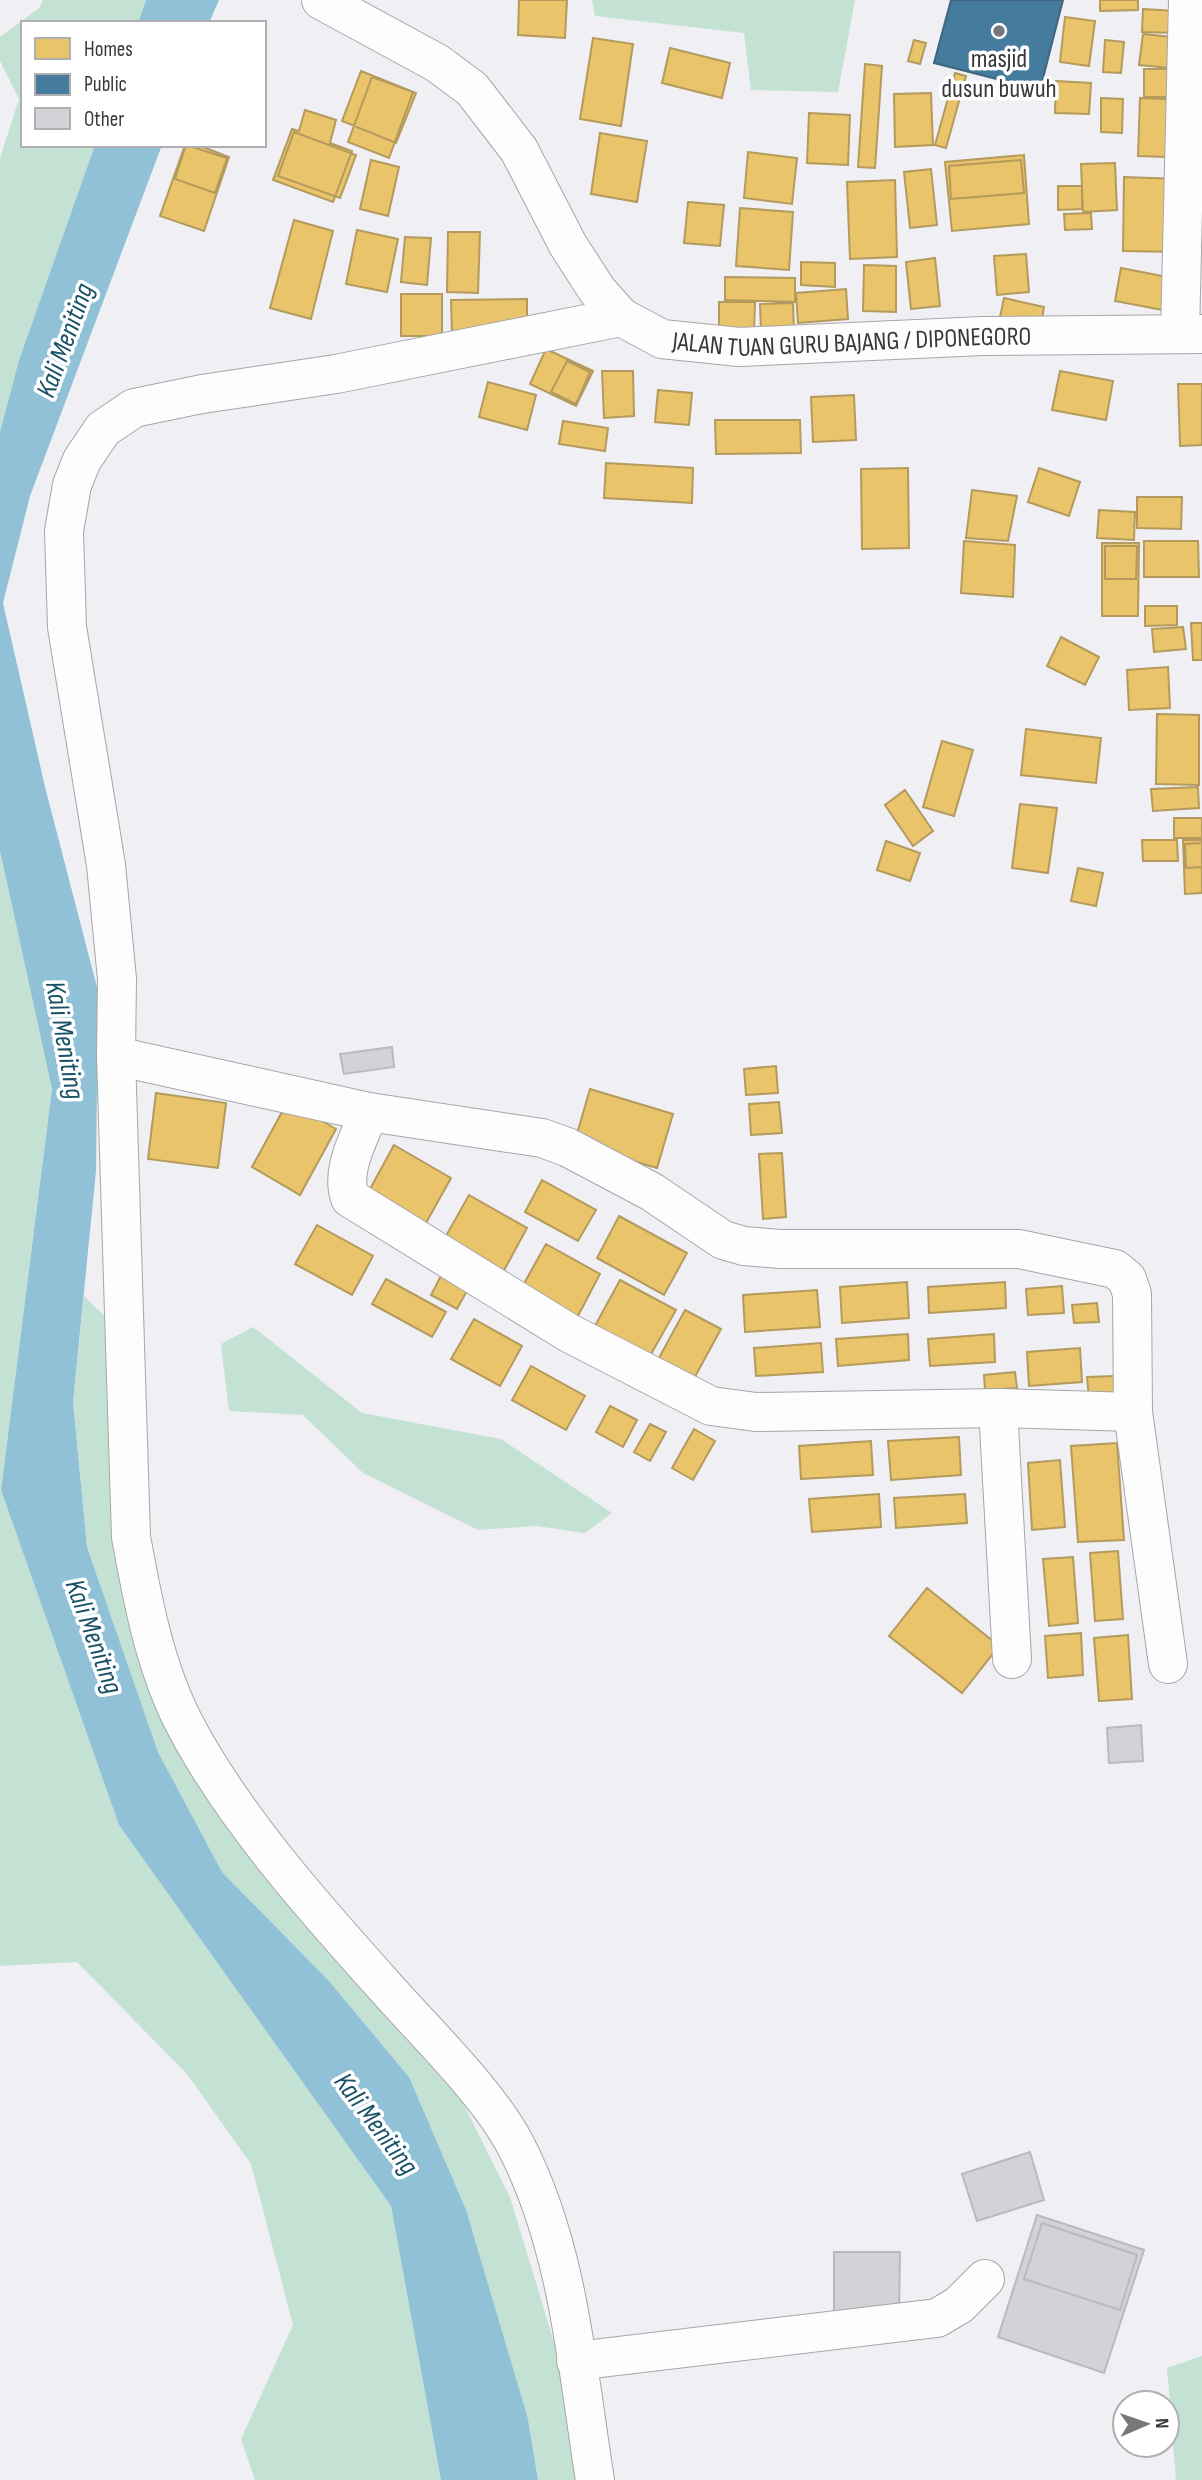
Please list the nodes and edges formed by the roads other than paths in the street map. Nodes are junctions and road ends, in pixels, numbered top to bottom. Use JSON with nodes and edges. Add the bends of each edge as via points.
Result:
{"nodes":[{"id":1,"x":321,"y":0,"type":"edge"},
{"id":2,"x":1188,"y":0,"type":"edge"},
{"id":3,"x":621,"y":317,"type":"junction"},
{"id":4,"x":1191,"y":334,"type":"edge"},
{"id":5,"x":116,"y":1055,"type":"junction"},
{"id":6,"x":369,"y":1112,"type":"junction"},
{"id":7,"x":998,"y":1408,"type":"junction"},
{"id":8,"x":1133,"y":1412,"type":"junction"},
{"id":9,"x":1013,"y":1659,"type":"dead end"},
{"id":10,"x":1168,"y":1664,"type":"dead end"},
{"id":11,"x":985,"y":2279,"type":"dead end"},
{"id":12,"x":576,"y":2361,"type":"junction"},
{"id":13,"x":596,"y":2480,"type":"edge"}],
"edges":[{"from":1,"to":3,"type":"street","name":"JALAN TUAN GURU BAJANG / DIPONEGORO","via":[[437,63],[472,89],[519,150],[568,245]]},
{"from":2,"to":4,"type":"street"},
{"from":3,"to":4,"type":"street","name":"JALAN TUAN GURU BAJANG / DIPONEGORO","via":[[662,339],[739,347],[983,336]]},
{"from":3,"to":5,"type":"street","via":[[350,372],[134,408],[103,429],[72,485],[64,531],[67,627],[106,865],[117,979]]},
{"from":5,"to":6,"type":"street"},
{"from":5,"to":12,"type":"street","via":[[130,1525],[139,1583],[163,1673],[181,1717],[236,1809],[364,1964],[457,2067],[514,2142],[561,2270]]},
{"from":6,"to":7,"type":"street","via":[[347,1173],[350,1198],[569,1333],[711,1406],[756,1412]]},
{"from":6,"to":8,"type":"street","via":[[542,1138],[652,1192],[723,1240],[744,1246],[1019,1249],[1115,1269],[1127,1279],[1132,1294]]},
{"from":7,"to":8,"type":"street"},
{"from":7,"to":9,"type":"street"},
{"from":8,"to":10,"type":"street"},
{"from":11,"to":12,"type":"street","via":[[959,2305],[937,2318]]},
{"from":12,"to":13,"type":"street"}]}
